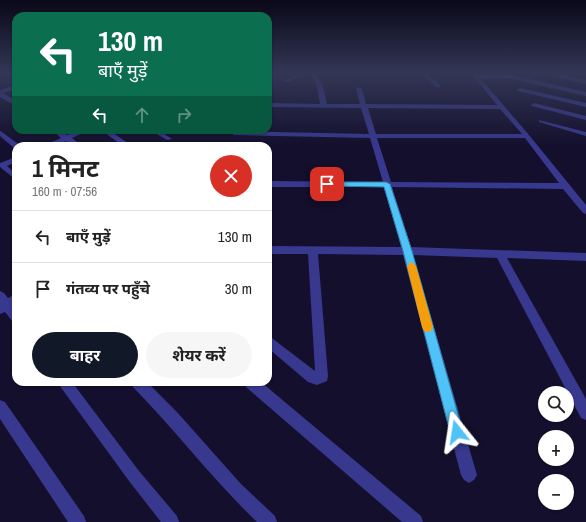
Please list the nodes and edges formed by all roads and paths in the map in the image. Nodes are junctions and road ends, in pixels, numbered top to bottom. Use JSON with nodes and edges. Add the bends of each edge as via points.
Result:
{"nodes":[{"id":1,"x":322,"y":97,"type":"edge"},
{"id":2,"x":361,"y":97,"type":"edge"},
{"id":3,"x":494,"y":97,"type":"edge"},
{"id":4,"x":552,"y":97,"type":"edge"},
{"id":5,"x":272,"y":105,"type":"edge"},
{"id":6,"x":534,"y":105,"type":"dead end"},
{"id":7,"x":586,"y":105,"type":"edge"},
{"id":8,"x":324,"y":106,"type":"junction"},
{"id":9,"x":364,"y":106,"type":"junction"},
{"id":10,"x":502,"y":107,"type":"junction"},
{"id":11,"x":586,"y":118,"type":"edge"},
{"id":12,"x":541,"y":121,"type":"dead end"},
{"id":13,"x":0,"y":133,"type":"edge"},
{"id":14,"x":60,"y":134,"type":"edge"},
{"id":15,"x":76,"y":134,"type":"edge"},
{"id":16,"x":110,"y":134,"type":"edge"},
{"id":17,"x":160,"y":134,"type":"edge"},
{"id":18,"x":272,"y":134,"type":"edge"},
{"id":19,"x":586,"y":134,"type":"edge"},
{"id":20,"x":372,"y":136,"type":"junction"},
{"id":21,"x":527,"y":136,"type":"junction"},
{"id":22,"x":66,"y":138,"type":"junction"},
{"id":23,"x":169,"y":139,"type":"dead end"},
{"id":24,"x":56,"y":142,"type":"edge"},
{"id":25,"x":72,"y":142,"type":"edge"},
{"id":26,"x":122,"y":142,"type":"edge"},
{"id":27,"x":12,"y":143,"type":"edge"},
{"id":28,"x":12,"y":161,"type":"edge"},
{"id":29,"x":1,"y":165,"type":"edge"},
{"id":30,"x":12,"y":175,"type":"edge"},
{"id":31,"x":272,"y":184,"type":"edge"},
{"id":32,"x":386,"y":184,"type":"junction"},
{"id":33,"x":565,"y":186,"type":"junction"},
{"id":34,"x":586,"y":211,"type":"edge"},
{"id":35,"x":272,"y":250,"type":"edge"},
{"id":36,"x":313,"y":250,"type":"junction"},
{"id":37,"x":408,"y":251,"type":"junction"},
{"id":38,"x":500,"y":255,"type":"junction"},
{"id":39,"x":585,"y":258,"type":"edge"},
{"id":40,"x":6,"y":302,"type":"edge"},
{"id":41,"x":12,"y":311,"type":"edge"},
{"id":42,"x":272,"y":344,"type":"edge"},
{"id":43,"x":67,"y":386,"type":"edge"},
{"id":44,"x":142,"y":386,"type":"edge"},
{"id":45,"x":256,"y":386,"type":"edge"},
{"id":46,"x":0,"y":407,"type":"edge"},
{"id":47,"x":586,"y":413,"type":"edge"},
{"id":48,"x":469,"y":475,"type":"dead end"},
{"id":49,"x":78,"y":522,"type":"edge"},
{"id":50,"x":171,"y":522,"type":"edge"},
{"id":51,"x":269,"y":522,"type":"edge"},
{"id":52,"x":415,"y":522,"type":"edge"}],
"edges":[{"from":1,"to":8,"type":"street"},
{"from":2,"to":9,"type":"street"},
{"from":3,"to":10,"type":"street"},
{"from":4,"to":7,"type":"street"},
{"from":5,"to":8,"type":"street"},
{"from":6,"to":11,"type":"street"},
{"from":8,"to":9,"type":"street"},
{"from":9,"to":10,"type":"street"},
{"from":9,"to":20,"type":"street"},
{"from":10,"to":21,"type":"street"},
{"from":12,"to":19,"type":"street"},
{"from":13,"to":27,"type":"street"},
{"from":14,"to":22,"type":"street"},
{"from":15,"to":22,"type":"street"},
{"from":16,"to":26,"type":"street"},
{"from":17,"to":23,"type":"street"},
{"from":18,"to":20,"type":"street"},
{"from":20,"to":21,"type":"street"},
{"from":20,"to":32,"type":"street"},
{"from":21,"to":33,"type":"street"},
{"from":22,"to":24,"type":"street"},
{"from":22,"to":25,"type":"street"},
{"from":28,"to":29,"type":"street"},
{"from":29,"to":30,"type":"street"},
{"from":31,"to":32,"type":"street"},
{"from":32,"to":33,"type":"street"},
{"from":32,"to":37,"type":"street"},
{"from":33,"to":34,"type":"street"},
{"from":35,"to":36,"type":"street"},
{"from":36,"to":37,"type":"street"},
{"from":36,"to":42,"type":"street","via":[[322,376],[317,379]]},
{"from":37,"to":38,"type":"street"},
{"from":37,"to":48,"type":"street"},
{"from":38,"to":39,"type":"street"},
{"from":38,"to":47,"type":"street"},
{"from":40,"to":41,"type":"street"},
{"from":43,"to":50,"type":"street"},
{"from":44,"to":51,"type":"street","via":[[172,416],[235,490]]},
{"from":45,"to":52,"type":"street"},
{"from":46,"to":49,"type":"street"}]}
